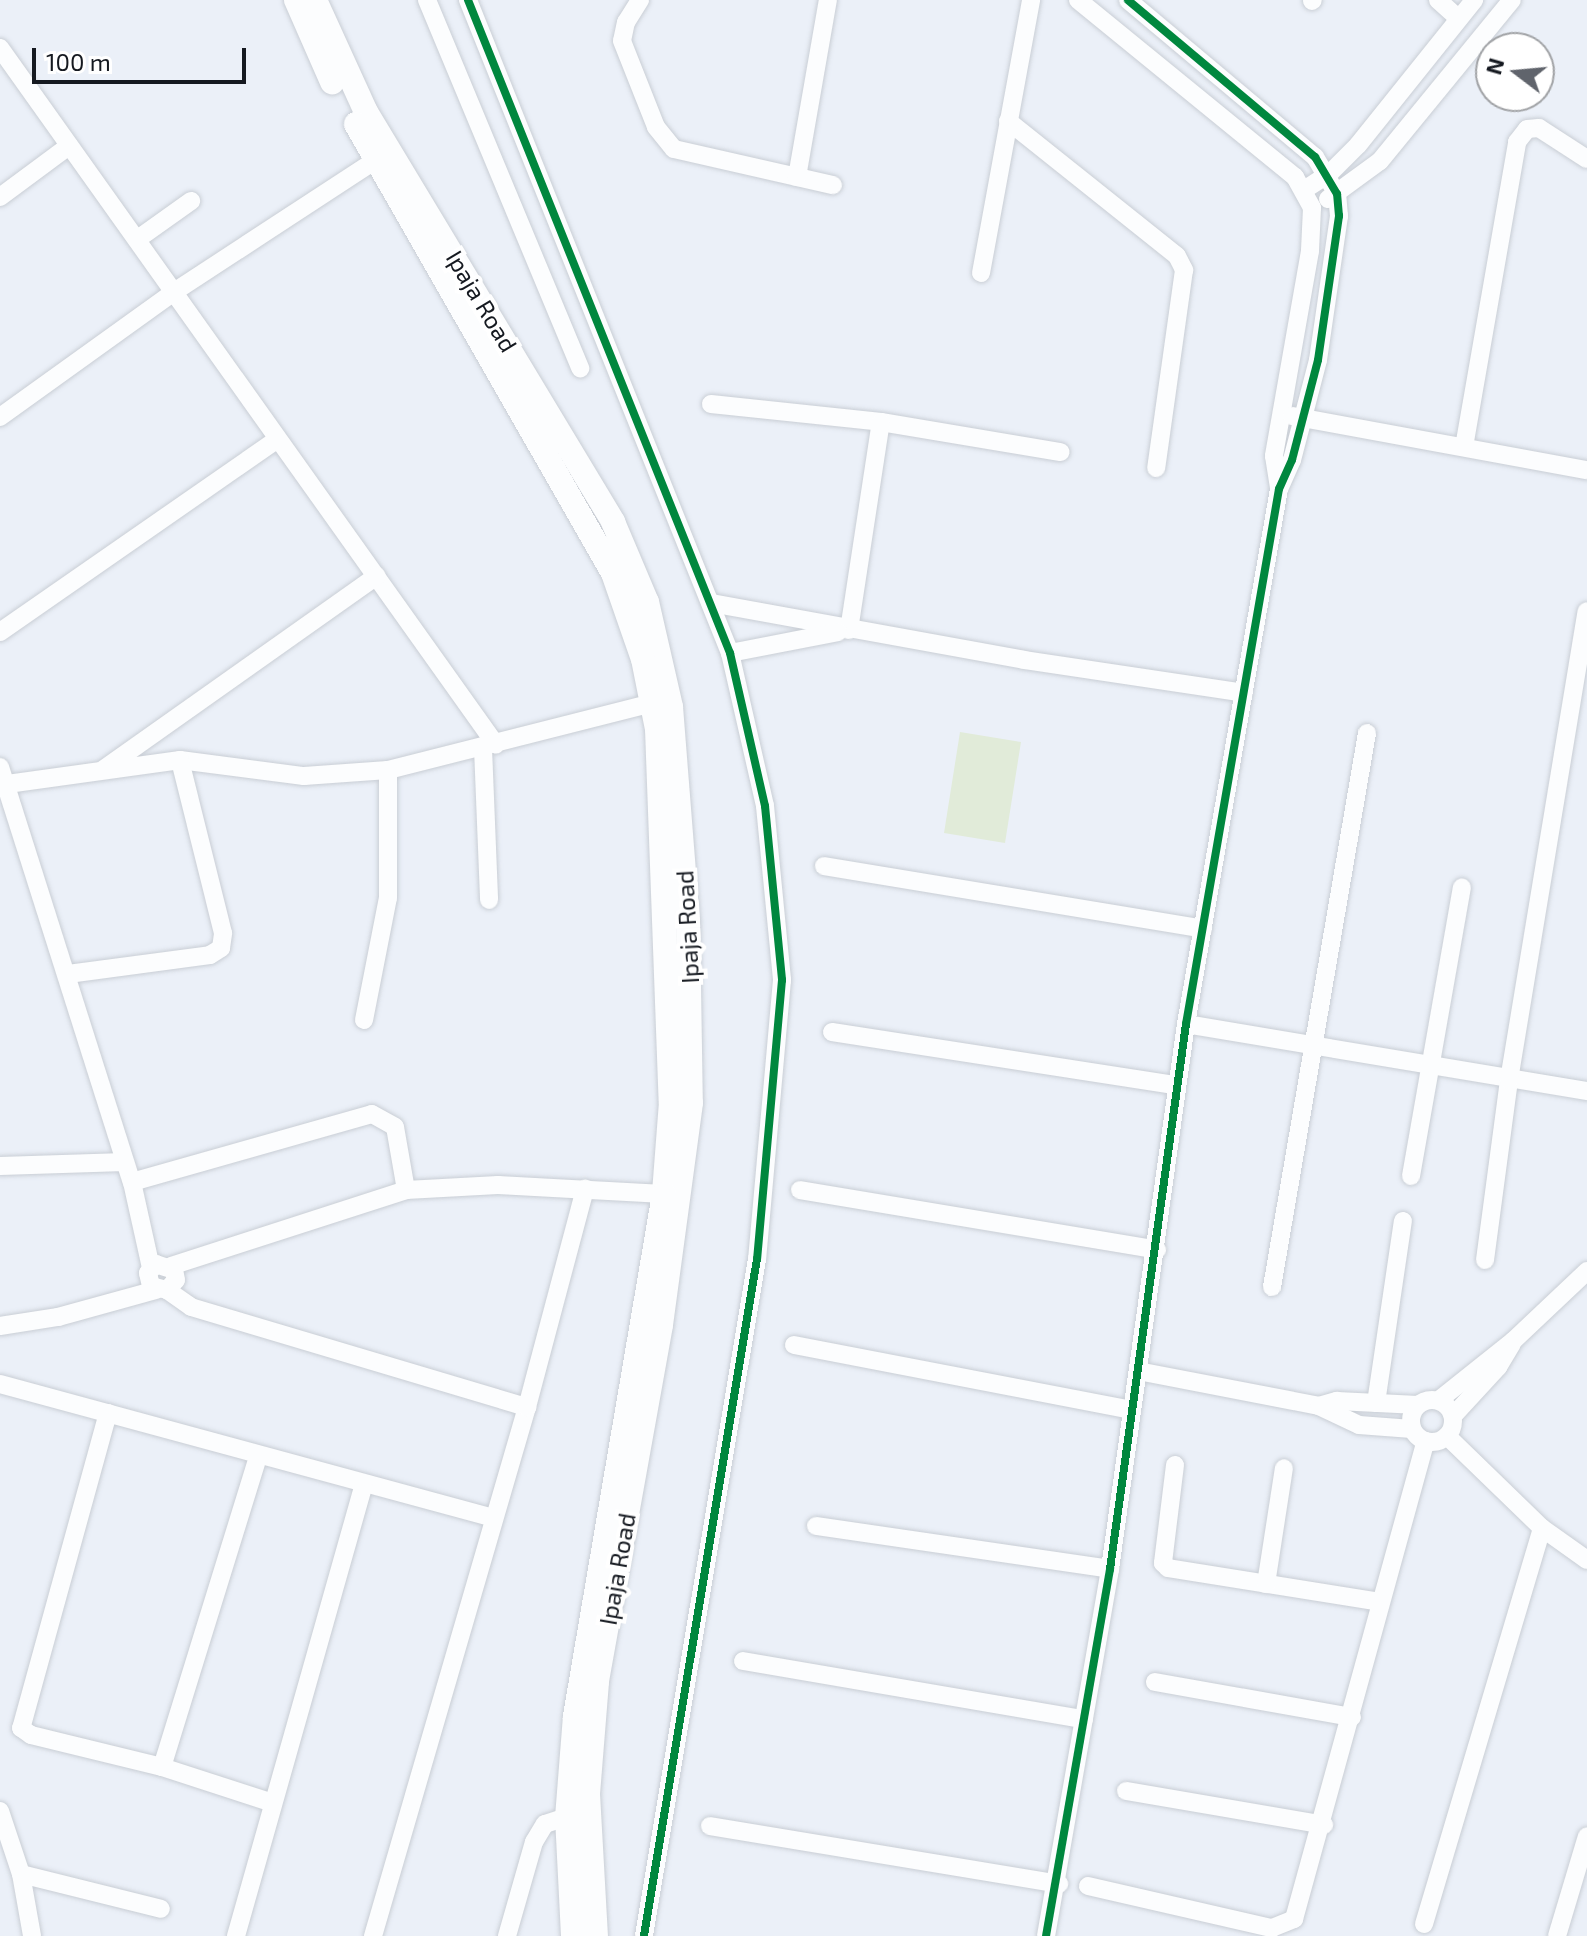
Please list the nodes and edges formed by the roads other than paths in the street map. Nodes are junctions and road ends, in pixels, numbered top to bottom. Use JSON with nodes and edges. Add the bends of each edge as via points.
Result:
{"nodes":[{"id":1,"x":296,"y":0,"type":"edge"},
{"id":2,"x":315,"y":0,"type":"edge"},
{"id":3,"x":427,"y":0,"type":"edge"},
{"id":4,"x":468,"y":0,"type":"edge"},
{"id":5,"x":640,"y":0,"type":"edge"},
{"id":6,"x":828,"y":0,"type":"edge"},
{"id":7,"x":1031,"y":0,"type":"edge"},
{"id":8,"x":1078,"y":0,"type":"edge"},
{"id":9,"x":1128,"y":0,"type":"edge"},
{"id":10,"x":1438,"y":0,"type":"edge"},
{"id":11,"x":1474,"y":0,"type":"edge"},
{"id":12,"x":1512,"y":0,"type":"edge"},
{"id":13,"x":1458,"y":18,"type":"junction"},
{"id":14,"x":0,"y":48,"type":"edge"},
{"id":15,"x":1008,"y":121,"type":"junction"},
{"id":16,"x":69,"y":146,"type":"junction"},
{"id":17,"x":1587,"y":159,"type":"edge"},
{"id":18,"x":376,"y":160,"type":"junction"},
{"id":19,"x":1329,"y":174,"type":"junction"},
{"id":20,"x":797,"y":177,"type":"junction"},
{"id":21,"x":833,"y":185,"type":"dead end"},
{"id":22,"x":1304,"y":190,"type":"junction"},
{"id":23,"x":1337,"y":194,"type":"junction"},
{"id":24,"x":0,"y":197,"type":"edge"},
{"id":25,"x":191,"y":201,"type":"dead end"},
{"id":26,"x":1312,"y":208,"type":"junction"},
{"id":27,"x":139,"y":238,"type":"junction"},
{"id":28,"x":448,"y":264,"type":"junction"},
{"id":29,"x":981,"y":273,"type":"dead end"},
{"id":30,"x":177,"y":290,"type":"junction"},
{"id":31,"x":580,"y":368,"type":"dead end"},
{"id":32,"x":711,"y":404,"type":"dead end"},
{"id":33,"x":1282,"y":414,"type":"junction"},
{"id":34,"x":0,"y":417,"type":"edge"},
{"id":35,"x":1303,"y":418,"type":"junction"},
{"id":36,"x":881,"y":422,"type":"junction"},
{"id":37,"x":278,"y":439,"type":"junction"},
{"id":38,"x":1464,"y":447,"type":"junction"},
{"id":39,"x":1061,"y":452,"type":"dead end"},
{"id":40,"x":1156,"y":468,"type":"dead end"},
{"id":41,"x":1587,"y":470,"type":"edge"},
{"id":42,"x":1279,"y":489,"type":"junction"},
{"id":43,"x":377,"y":576,"type":"junction"},
{"id":44,"x":711,"y":603,"type":"junction"},
{"id":45,"x":1587,"y":611,"type":"edge"},
{"id":46,"x":849,"y":630,"type":"junction"},
{"id":47,"x":0,"y":632,"type":"edge"},
{"id":48,"x":730,"y":653,"type":"junction"},
{"id":49,"x":1244,"y":693,"type":"junction"},
{"id":50,"x":652,"y":703,"type":"junction"},
{"id":51,"x":1367,"y":733,"type":"dead end"},
{"id":52,"x":490,"y":746,"type":"junction"},
{"id":53,"x":180,"y":760,"type":"junction"},
{"id":54,"x":388,"y":770,"type":"junction"},
{"id":55,"x":102,"y":771,"type":"junction"},
{"id":56,"x":2,"y":779,"type":"edge"},
{"id":57,"x":824,"y":866,"type":"dead end"},
{"id":58,"x":1462,"y":887,"type":"dead end"},
{"id":59,"x":489,"y":900,"type":"dead end"},
{"id":60,"x":1203,"y":929,"type":"junction"},
{"id":61,"x":68,"y":974,"type":"junction"},
{"id":62,"x":364,"y":1020,"type":"dead end"},
{"id":63,"x":1186,"y":1024,"type":"junction"},
{"id":64,"x":681,"y":1031,"type":"junction"},
{"id":65,"x":832,"y":1032,"type":"dead end"},
{"id":66,"x":1312,"y":1049,"type":"junction"},
{"id":67,"x":1431,"y":1069,"type":"junction"},
{"id":68,"x":1509,"y":1080,"type":"junction"},
{"id":69,"x":1176,"y":1085,"type":"junction"},
{"id":70,"x":1587,"y":1091,"type":"edge"},
{"id":71,"x":125,"y":1162,"type":"junction"},
{"id":72,"x":0,"y":1166,"type":"edge"},
{"id":73,"x":1411,"y":1176,"type":"dead end"},
{"id":74,"x":132,"y":1182,"type":"junction"},
{"id":75,"x":585,"y":1189,"type":"junction"},
{"id":76,"x":406,"y":1190,"type":"junction"},
{"id":77,"x":800,"y":1190,"type":"dead end"},
{"id":78,"x":664,"y":1194,"type":"junction"},
{"id":79,"x":1403,"y":1221,"type":"dead end"},
{"id":80,"x":1157,"y":1250,"type":"junction"},
{"id":81,"x":1485,"y":1260,"type":"dead end"},
{"id":82,"x":1587,"y":1271,"type":"edge"},
{"id":83,"x":163,"y":1276,"type":"junction"},
{"id":84,"x":1272,"y":1287,"type":"dead end"},
{"id":85,"x":0,"y":1326,"type":"edge"},
{"id":86,"x":1513,"y":1341,"type":"junction"},
{"id":87,"x":794,"y":1345,"type":"dead end"},
{"id":88,"x":1138,"y":1371,"type":"junction"},
{"id":89,"x":0,"y":1384,"type":"edge"},
{"id":90,"x":1439,"y":1400,"type":"junction"},
{"id":91,"x":1376,"y":1403,"type":"junction"},
{"id":92,"x":1418,"y":1405,"type":"junction"},
{"id":93,"x":1319,"y":1406,"type":"junction"},
{"id":94,"x":527,"y":1407,"type":"junction"},
{"id":95,"x":1130,"y":1410,"type":"junction"},
{"id":96,"x":108,"y":1413,"type":"junction"},
{"id":97,"x":1453,"y":1416,"type":"junction"},
{"id":98,"x":1419,"y":1435,"type":"junction"},
{"id":99,"x":1447,"y":1436,"type":"junction"},
{"id":100,"x":258,"y":1457,"type":"junction"},
{"id":101,"x":1175,"y":1465,"type":"dead end"},
{"id":102,"x":1284,"y":1468,"type":"dead end"},
{"id":103,"x":364,"y":1485,"type":"junction"},
{"id":104,"x":494,"y":1518,"type":"junction"},
{"id":105,"x":816,"y":1526,"type":"dead end"},
{"id":106,"x":1542,"y":1528,"type":"junction"},
{"id":107,"x":1585,"y":1554,"type":"edge"},
{"id":108,"x":1110,"y":1569,"type":"junction"},
{"id":109,"x":1266,"y":1584,"type":"junction"},
{"id":110,"x":1380,"y":1602,"type":"junction"},
{"id":111,"x":743,"y":1661,"type":"dead end"},
{"id":112,"x":1155,"y":1682,"type":"dead end"},
{"id":113,"x":1352,"y":1717,"type":"junction"},
{"id":114,"x":1084,"y":1719,"type":"junction"},
{"id":115,"x":162,"y":1767,"type":"junction"},
{"id":116,"x":1126,"y":1791,"type":"dead end"},
{"id":117,"x":273,"y":1803,"type":"junction"},
{"id":118,"x":0,"y":1811,"type":"edge"},
{"id":119,"x":567,"y":1817,"type":"junction"},
{"id":120,"x":1324,"y":1825,"type":"junction"},
{"id":121,"x":710,"y":1826,"type":"dead end"},
{"id":122,"x":1587,"y":1836,"type":"edge"},
{"id":123,"x":21,"y":1874,"type":"junction"},
{"id":124,"x":1059,"y":1884,"type":"junction"},
{"id":125,"x":1088,"y":1886,"type":"dead end"},
{"id":126,"x":161,"y":1909,"type":"dead end"},
{"id":127,"x":1424,"y":1924,"type":"dead end"},
{"id":128,"x":32,"y":1936,"type":"edge"},
{"id":129,"x":236,"y":1936,"type":"edge"},
{"id":130,"x":373,"y":1936,"type":"edge"},
{"id":131,"x":507,"y":1936,"type":"edge"},
{"id":132,"x":573,"y":1936,"type":"edge"},
{"id":133,"x":596,"y":1936,"type":"edge"},
{"id":134,"x":644,"y":1936,"type":"edge"},
{"id":135,"x":1046,"y":1936,"type":"edge"},
{"id":136,"x":1557,"y":1936,"type":"edge"}],
"edges":[{"from":1,"to":18,"type":"main road","name":"Ipaja Road","via":[[314,46]]},
{"from":2,"to":28,"type":"main road","name":"Ipaja Road","via":[[360,101]]},
{"from":3,"to":31,"type":"street"},
{"from":4,"to":44,"type":"street"},
{"from":5,"to":20,"type":"street","via":[[622,41],[656,127],[674,149]]},
{"from":6,"to":20,"type":"street"},
{"from":7,"to":15,"type":"street"},
{"from":8,"to":22,"type":"street"},
{"from":9,"to":19,"type":"street"},
{"from":10,"to":13,"type":"street"},
{"from":11,"to":13,"type":"street"},
{"from":12,"to":23,"type":"street","via":[[1380,161]]},
{"from":13,"to":19,"type":"street"},
{"from":14,"to":16,"type":"street"},
{"from":15,"to":29,"type":"street"},
{"from":15,"to":40,"type":"street","via":[[1177,256],[1184,270]]},
{"from":16,"to":24,"type":"street"},
{"from":16,"to":27,"type":"street"},
{"from":17,"to":38,"type":"street","via":[[1539,128],[1527,129],[1517,142]]},
{"from":18,"to":28,"type":"main road","name":"Ipaja Road"},
{"from":18,"to":30,"type":"street"},
{"from":19,"to":22,"type":"street"},
{"from":19,"to":23,"type":"street"},
{"from":20,"to":21,"type":"street"},
{"from":22,"to":26,"type":"street"},
{"from":23,"to":26,"type":"street"},
{"from":23,"to":35,"type":"street","via":[[1335,256]]},
{"from":25,"to":27,"type":"street"},
{"from":26,"to":33,"type":"street","via":[[1310,251]]},
{"from":27,"to":30,"type":"street"},
{"from":28,"to":50,"type":"main road","name":"Ipaja Road","via":[[613,573]]},
{"from":28,"to":64,"type":"main road","name":"Ipaja Road","via":[[613,522],[647,602],[671,707]]},
{"from":30,"to":34,"type":"street"},
{"from":30,"to":37,"type":"street"},
{"from":32,"to":36,"type":"street"},
{"from":33,"to":35,"type":"street"},
{"from":33,"to":42,"type":"street","via":[[1274,456]]},
{"from":35,"to":38,"type":"street"},
{"from":35,"to":42,"type":"street"},
{"from":36,"to":39,"type":"street"},
{"from":36,"to":46,"type":"street"},
{"from":37,"to":43,"type":"street"},
{"from":37,"to":47,"type":"street"},
{"from":38,"to":41,"type":"street"},
{"from":42,"to":49,"type":"street"},
{"from":43,"to":52,"type":"street"},
{"from":43,"to":55,"type":"street"},
{"from":44,"to":46,"type":"street"},
{"from":44,"to":48,"type":"street"},
{"from":45,"to":68,"type":"street"},
{"from":46,"to":48,"type":"street"},
{"from":46,"to":49,"type":"street"},
{"from":48,"to":134,"type":"street","via":[[765,806],[782,980],[775,1104],[757,1259]]},
{"from":49,"to":60,"type":"street"},
{"from":50,"to":52,"type":"street"},
{"from":50,"to":64,"type":"main road","name":"Ipaja Road"},
{"from":51,"to":66,"type":"street"},
{"from":52,"to":54,"type":"street"},
{"from":52,"to":59,"type":"street"},
{"from":53,"to":54,"type":"street","via":[[304,776]]},
{"from":53,"to":55,"type":"street"},
{"from":53,"to":61,"type":"street","via":[[223,933],[221,948],[210,955]]},
{"from":54,"to":62,"type":"street","via":[[388,898]]},
{"from":55,"to":56,"type":"street"},
{"from":56,"to":61,"type":"street"},
{"from":57,"to":60,"type":"street"},
{"from":58,"to":67,"type":"street"},
{"from":60,"to":63,"type":"street"},
{"from":61,"to":71,"type":"street"},
{"from":63,"to":66,"type":"street"},
{"from":63,"to":69,"type":"street"},
{"from":64,"to":78,"type":"main road","name":"Ipaja Road"},
{"from":64,"to":133,"type":"main road","name":"Ipaja Road","via":[[684,1177],[597,1682],[588,1794]]},
{"from":65,"to":69,"type":"street"},
{"from":66,"to":67,"type":"street"},
{"from":66,"to":84,"type":"street"},
{"from":67,"to":68,"type":"street"},
{"from":67,"to":73,"type":"street"},
{"from":68,"to":70,"type":"street"},
{"from":68,"to":81,"type":"street"},
{"from":69,"to":80,"type":"street"},
{"from":71,"to":72,"type":"street"},
{"from":71,"to":74,"type":"street"},
{"from":74,"to":76,"type":"street","via":[[372,1114],[395,1127]]},
{"from":74,"to":83,"type":"street"},
{"from":75,"to":76,"type":"street","via":[[498,1185]]},
{"from":75,"to":78,"type":"street"},
{"from":75,"to":94,"type":"street"},
{"from":76,"to":83,"type":"street"},
{"from":77,"to":80,"type":"street"},
{"from":78,"to":119,"type":"main road","name":"Ipaja Road","via":[[575,1716]]},
{"from":79,"to":91,"type":"street"},
{"from":80,"to":88,"type":"street"},
{"from":82,"to":86,"type":"street"},
{"from":83,"to":85,"type":"street","via":[[105,1302]]},
{"from":83,"to":94,"type":"street","via":[[191,1307]]},
{"from":86,"to":90,"type":"street"},
{"from":86,"to":97,"type":"street","via":[[1498,1367]]},
{"from":87,"to":95,"type":"street"},
{"from":88,"to":93,"type":"street"},
{"from":88,"to":95,"type":"street"},
{"from":89,"to":96,"type":"street"},
{"from":90,"to":92,"type":"street"},
{"from":90,"to":97,"type":"street"},
{"from":91,"to":92,"type":"street"},
{"from":91,"to":93,"type":"street","via":[[1337,1401]]},
{"from":92,"to":98,"type":"street"},
{"from":93,"to":98,"type":"street","via":[[1359,1425]]},
{"from":94,"to":104,"type":"street"},
{"from":95,"to":108,"type":"street"},
{"from":96,"to":100,"type":"street"},
{"from":96,"to":115,"type":"street","via":[[21,1728],[31,1735]]},
{"from":97,"to":99,"type":"street"},
{"from":98,"to":99,"type":"street"},
{"from":98,"to":110,"type":"street"},
{"from":99,"to":106,"type":"street"},
{"from":100,"to":103,"type":"street"},
{"from":100,"to":115,"type":"street"},
{"from":101,"to":109,"type":"street","via":[[1163,1563],[1176,1571]]},
{"from":102,"to":109,"type":"street"},
{"from":103,"to":104,"type":"street"},
{"from":103,"to":117,"type":"street"},
{"from":104,"to":130,"type":"street"},
{"from":105,"to":108,"type":"street"},
{"from":106,"to":107,"type":"street"},
{"from":106,"to":127,"type":"street"},
{"from":108,"to":114,"type":"street"},
{"from":109,"to":110,"type":"street"},
{"from":110,"to":113,"type":"street"},
{"from":111,"to":114,"type":"street"},
{"from":112,"to":113,"type":"street"},
{"from":113,"to":120,"type":"street"},
{"from":114,"to":124,"type":"street"},
{"from":115,"to":117,"type":"street"},
{"from":116,"to":120,"type":"street"},
{"from":117,"to":129,"type":"street"},
{"from":118,"to":123,"type":"street"},
{"from":119,"to":131,"type":"street","via":[[545,1824],[534,1842]]},
{"from":119,"to":132,"type":"main road","name":"Ipaja Road"},
{"from":120,"to":125,"type":"street","via":[[1294,1919],[1285,1927]]},
{"from":121,"to":124,"type":"street"},
{"from":122,"to":136,"type":"street"},
{"from":123,"to":126,"type":"street"},
{"from":123,"to":128,"type":"street"},
{"from":124,"to":135,"type":"street"}]}
